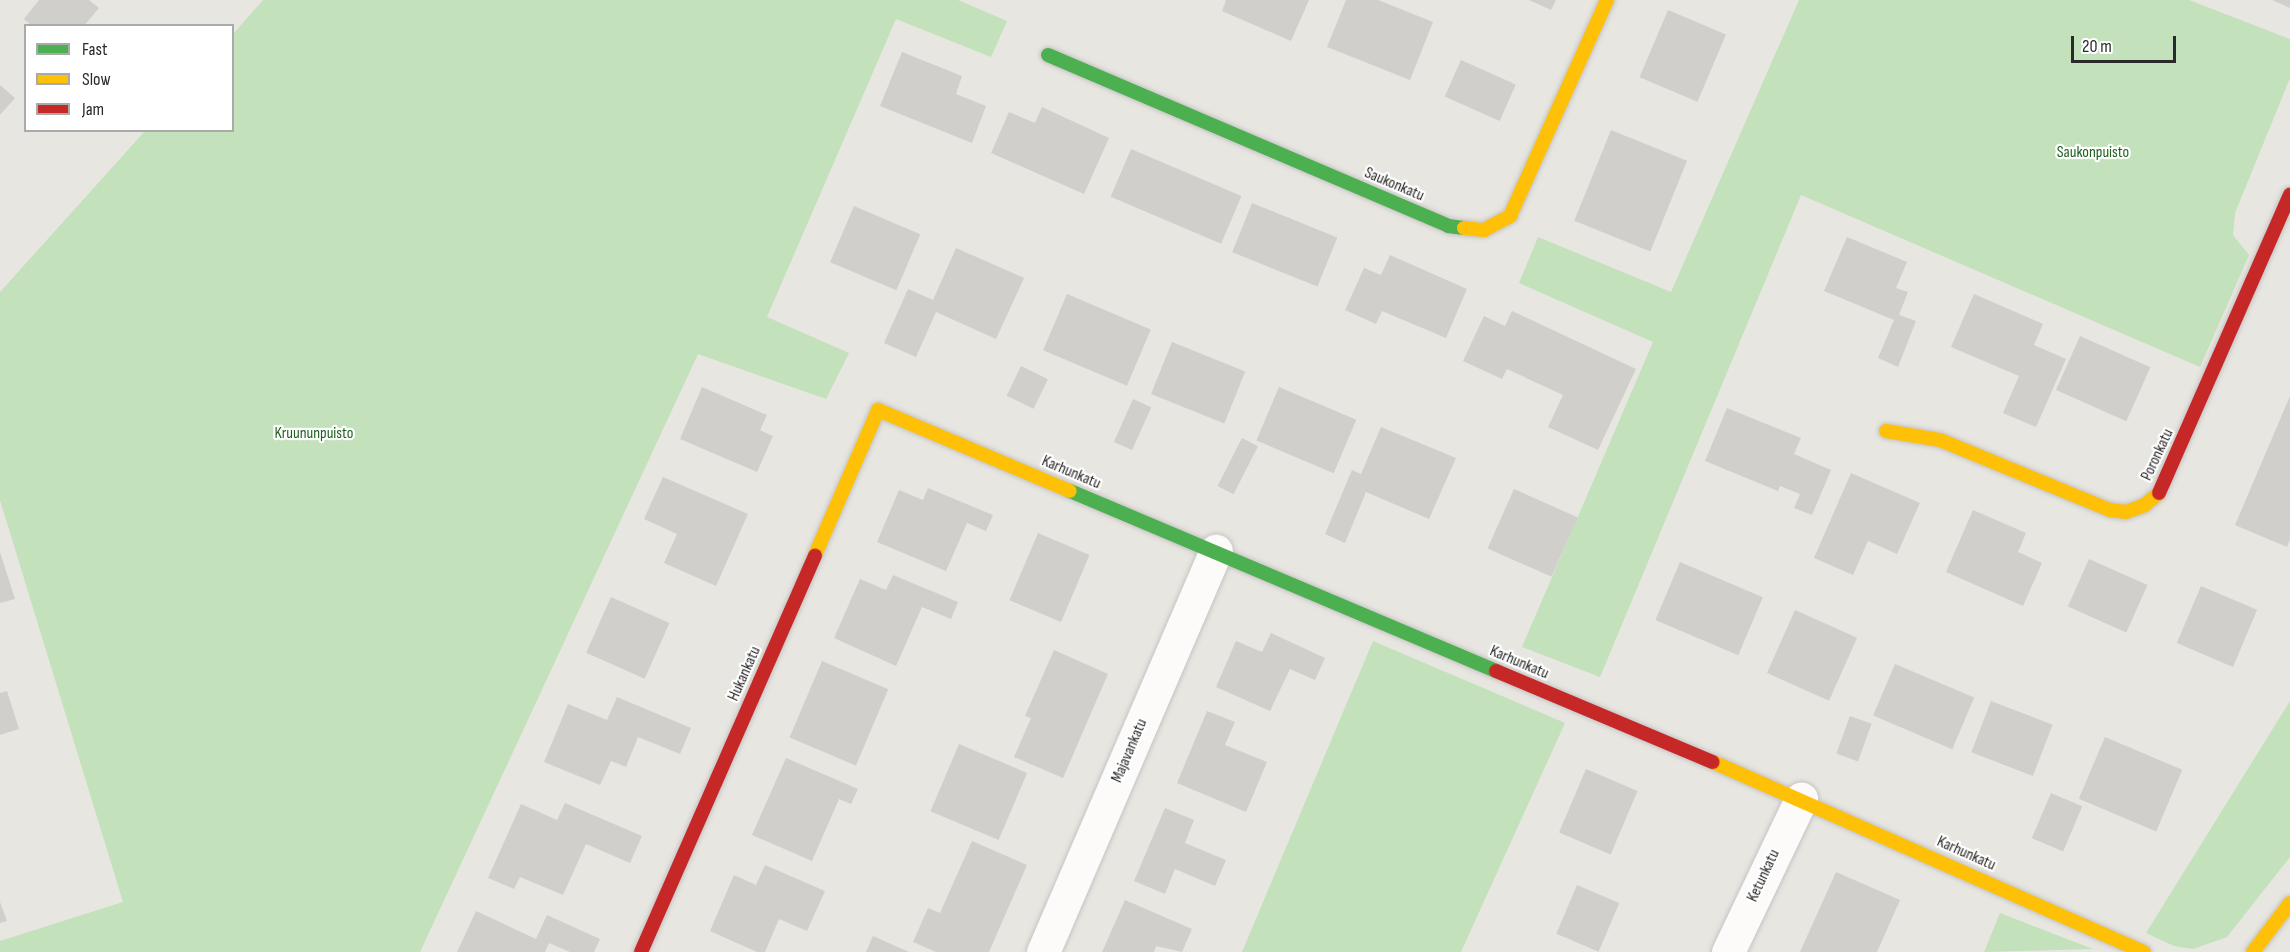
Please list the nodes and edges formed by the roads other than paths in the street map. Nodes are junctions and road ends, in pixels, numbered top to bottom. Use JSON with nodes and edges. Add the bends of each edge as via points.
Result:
{"nodes":[{"id":1,"x":1607,"y":0,"type":"edge"},
{"id":2,"x":1048,"y":55,"type":"dead end"},
{"id":3,"x":2290,"y":195,"type":"edge"},
{"id":4,"x":878,"y":410,"type":"joint"},
{"id":5,"x":1886,"y":431,"type":"dead end"},
{"id":6,"x":1216,"y":551,"type":"junction"},
{"id":7,"x":1801,"y":799,"type":"junction"},
{"id":8,"x":2290,"y":903,"type":"edge"},
{"id":9,"x":641,"y":952,"type":"edge"},
{"id":10,"x":1043,"y":952,"type":"edge"},
{"id":11,"x":1728,"y":952,"type":"edge"},
{"id":12,"x":2144,"y":952,"type":"edge"},
{"id":13,"x":2253,"y":952,"type":"edge"}],
"edges":[{"from":1,"to":2,"type":"street","name":"Saukonkatu","via":[[1522,196],[1510,216],[1484,230],[1448,226]]},
{"from":3,"to":5,"type":"street","name":"Poronkatu","via":[[2170,472],[2159,493],[2145,505],[2126,512],[2110,510],[1940,440]]},
{"from":4,"to":6,"type":"street","name":"Karhunkatu"},
{"from":4,"to":9,"type":"street","name":"Hukankatu"},
{"from":6,"to":7,"type":"street","name":"Karhunkatu"},
{"from":6,"to":10,"type":"street","name":"Majavankatu"},
{"from":7,"to":11,"type":"street","name":"Ketunkatu"},
{"from":7,"to":12,"type":"street","name":"Karhunkatu"},
{"from":8,"to":13,"type":"street"}]}
